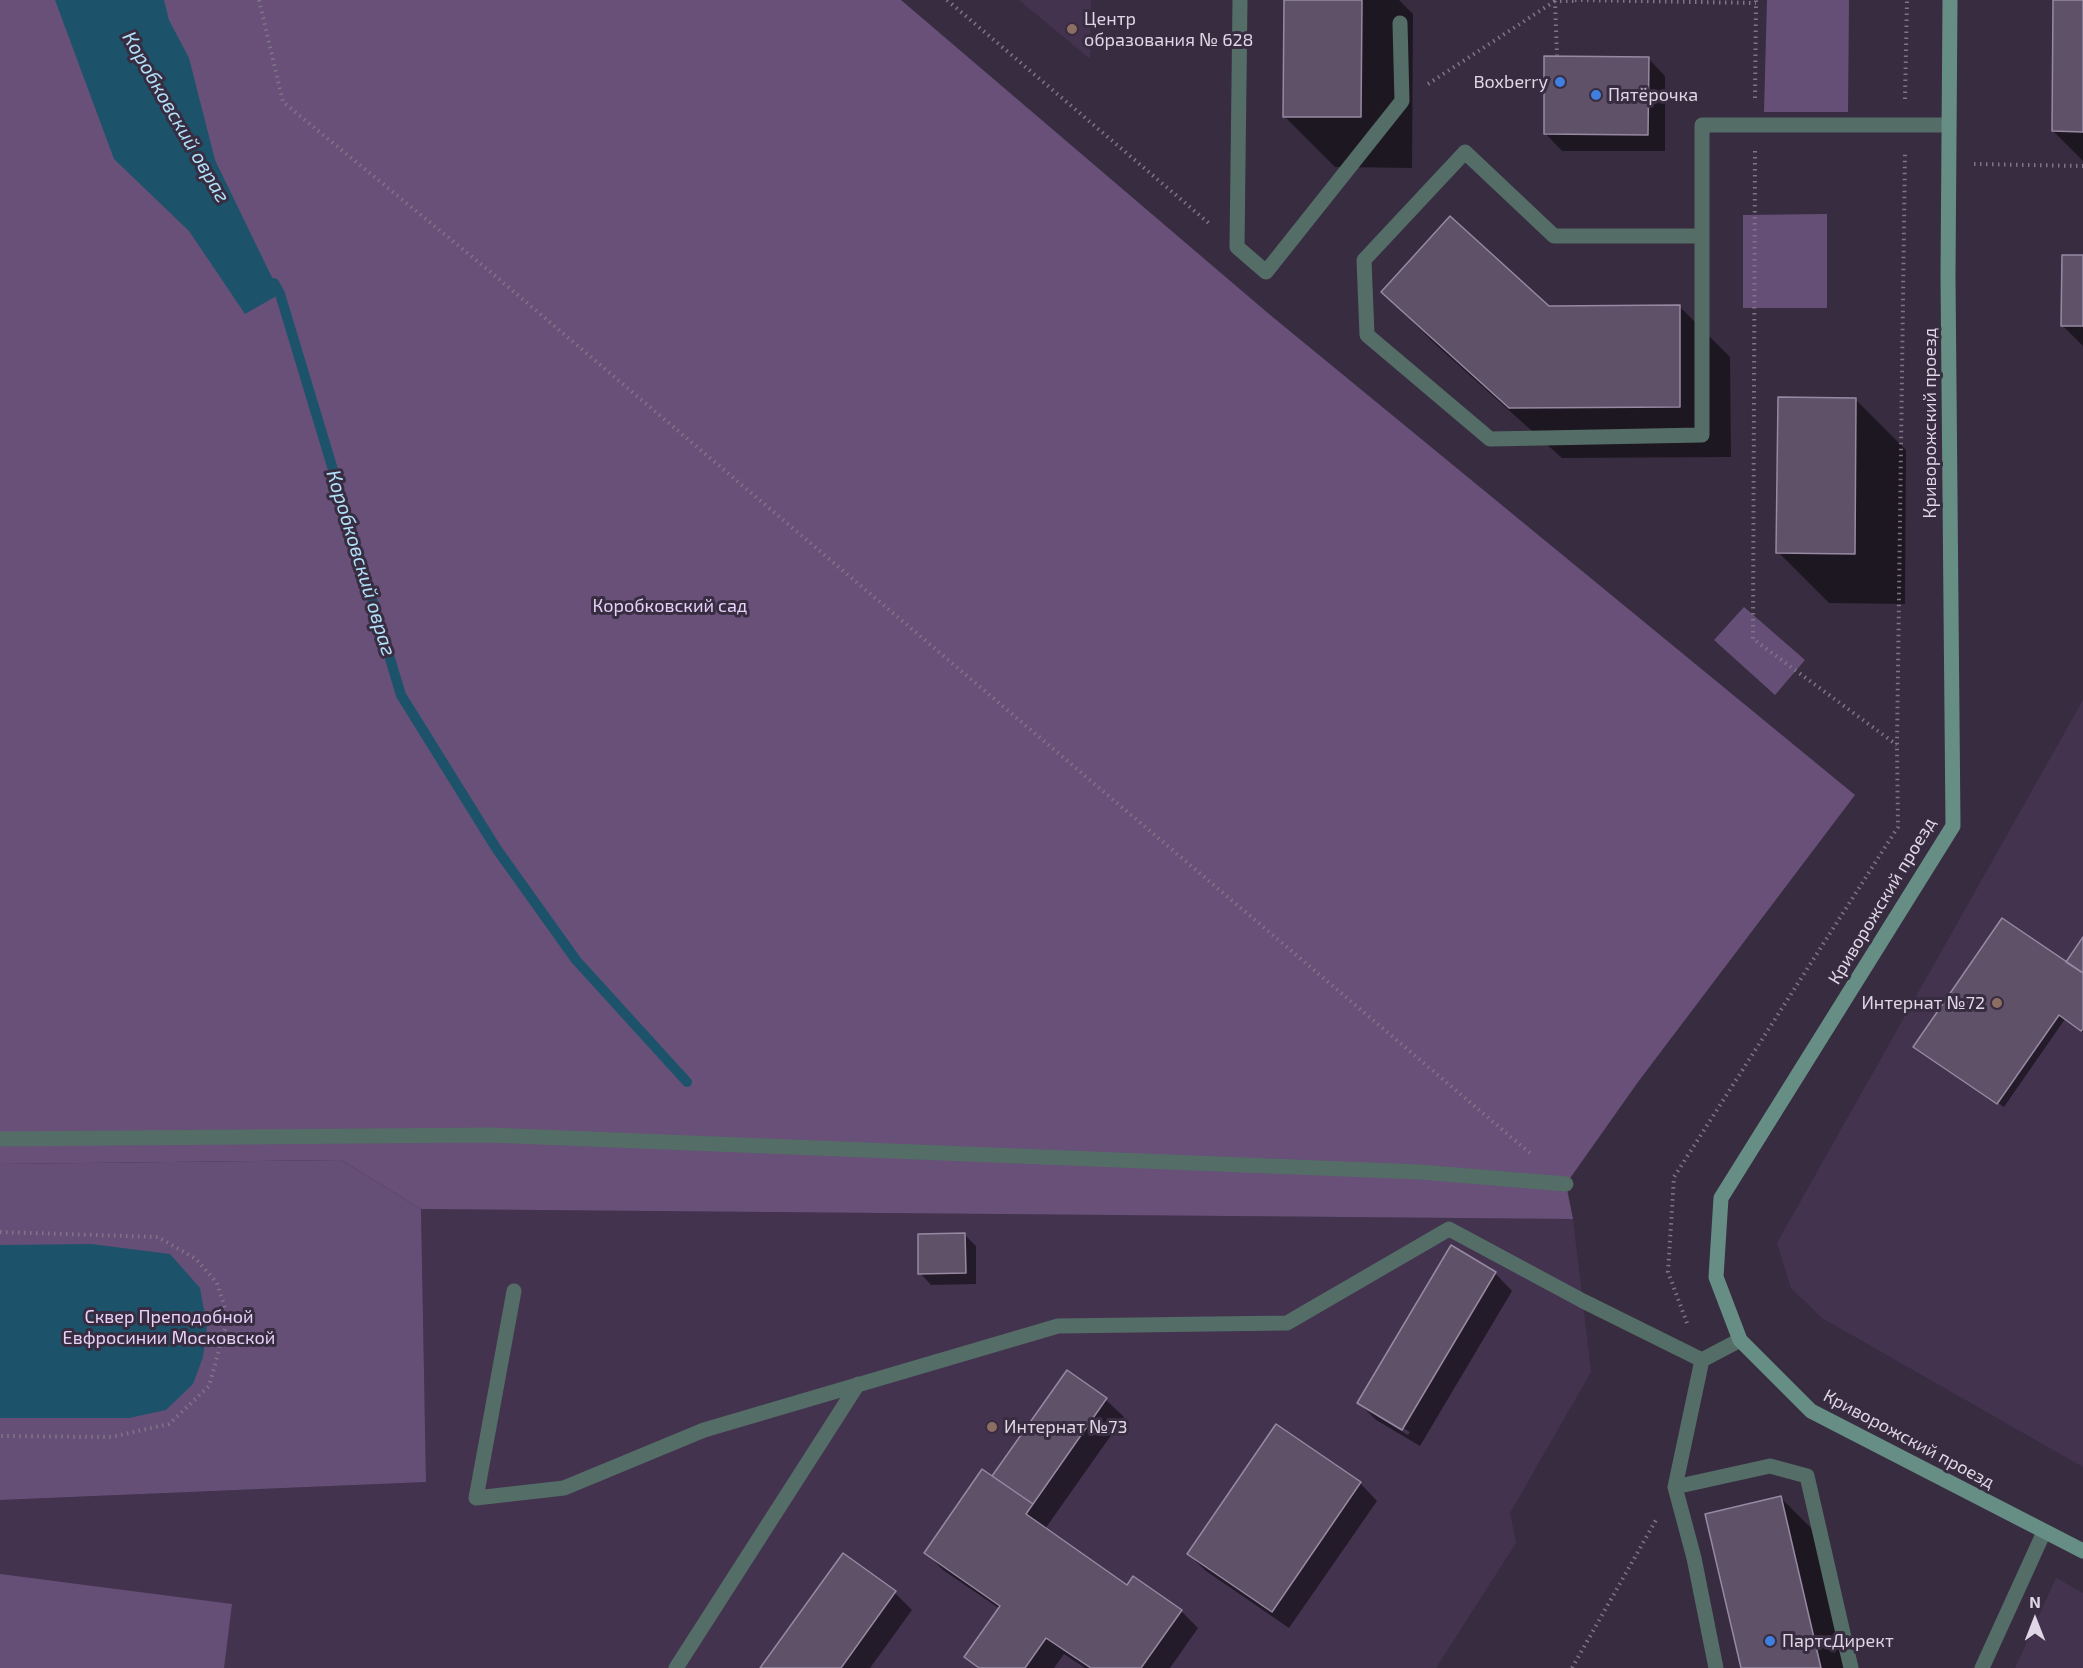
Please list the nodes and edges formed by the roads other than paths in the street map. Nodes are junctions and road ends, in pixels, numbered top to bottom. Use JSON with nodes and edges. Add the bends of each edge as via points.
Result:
{"nodes":[{"id":1,"x":1240,"y":0,"type":"edge"},
{"id":2,"x":1950,"y":0,"type":"edge"},
{"id":3,"x":1400,"y":23,"type":"dead end"},
{"id":4,"x":1949,"y":125,"type":"junction"},
{"id":5,"x":1702,"y":236,"type":"junction"},
{"id":6,"x":0,"y":1139,"type":"edge"},
{"id":7,"x":1566,"y":1184,"type":"road end"},
{"id":8,"x":514,"y":1291,"type":"dead end"},
{"id":9,"x":1740,"y":1340,"type":"junction"},
{"id":10,"x":1702,"y":1360,"type":"junction"},
{"id":11,"x":858,"y":1384,"type":"junction"},
{"id":12,"x":1675,"y":1487,"type":"junction"},
{"id":13,"x":2044,"y":1532,"type":"junction"},
{"id":14,"x":2083,"y":1551,"type":"edge"},
{"id":15,"x":676,"y":1668,"type":"edge"},
{"id":16,"x":1716,"y":1668,"type":"edge"},
{"id":17,"x":1851,"y":1668,"type":"edge"},
{"id":18,"x":1982,"y":1668,"type":"edge"}],
"edges":[{"from":1,"to":3,"type":"lane","via":[[1237,247],[1266,272],[1402,101]]},
{"from":2,"to":4,"type":"street","name":"Криворожский проезд"},
{"from":4,"to":5,"type":"lane","via":[[1702,125]]},
{"from":4,"to":9,"type":"street","name":"Криворожский проезд","via":[[1953,826],[1721,1198],[1716,1277]]},
{"from":5,"to":5,"type":"lane","via":[[1702,435],[1490,439],[1367,335],[1364,260],[1465,152],[1554,236]]},
{"from":6,"to":7,"type":"lane","via":[[489,1135],[1420,1172]]},
{"from":8,"to":11,"type":"lane","via":[[476,1498],[564,1488],[704,1430]]},
{"from":9,"to":10,"type":"lane"},
{"from":9,"to":13,"type":"street","name":"Криворожский проезд","via":[[1811,1412]]},
{"from":10,"to":11,"type":"lane","via":[[1449,1229],[1287,1323],[1058,1326]]},
{"from":10,"to":12,"type":"lane"},
{"from":11,"to":15,"type":"lane"},
{"from":12,"to":16,"type":"lane"},
{"from":12,"to":17,"type":"lane","via":[[1770,1466],[1807,1476]]},
{"from":13,"to":14,"type":"street","name":"Криворожский проезд"},
{"from":13,"to":18,"type":"lane"}]}
